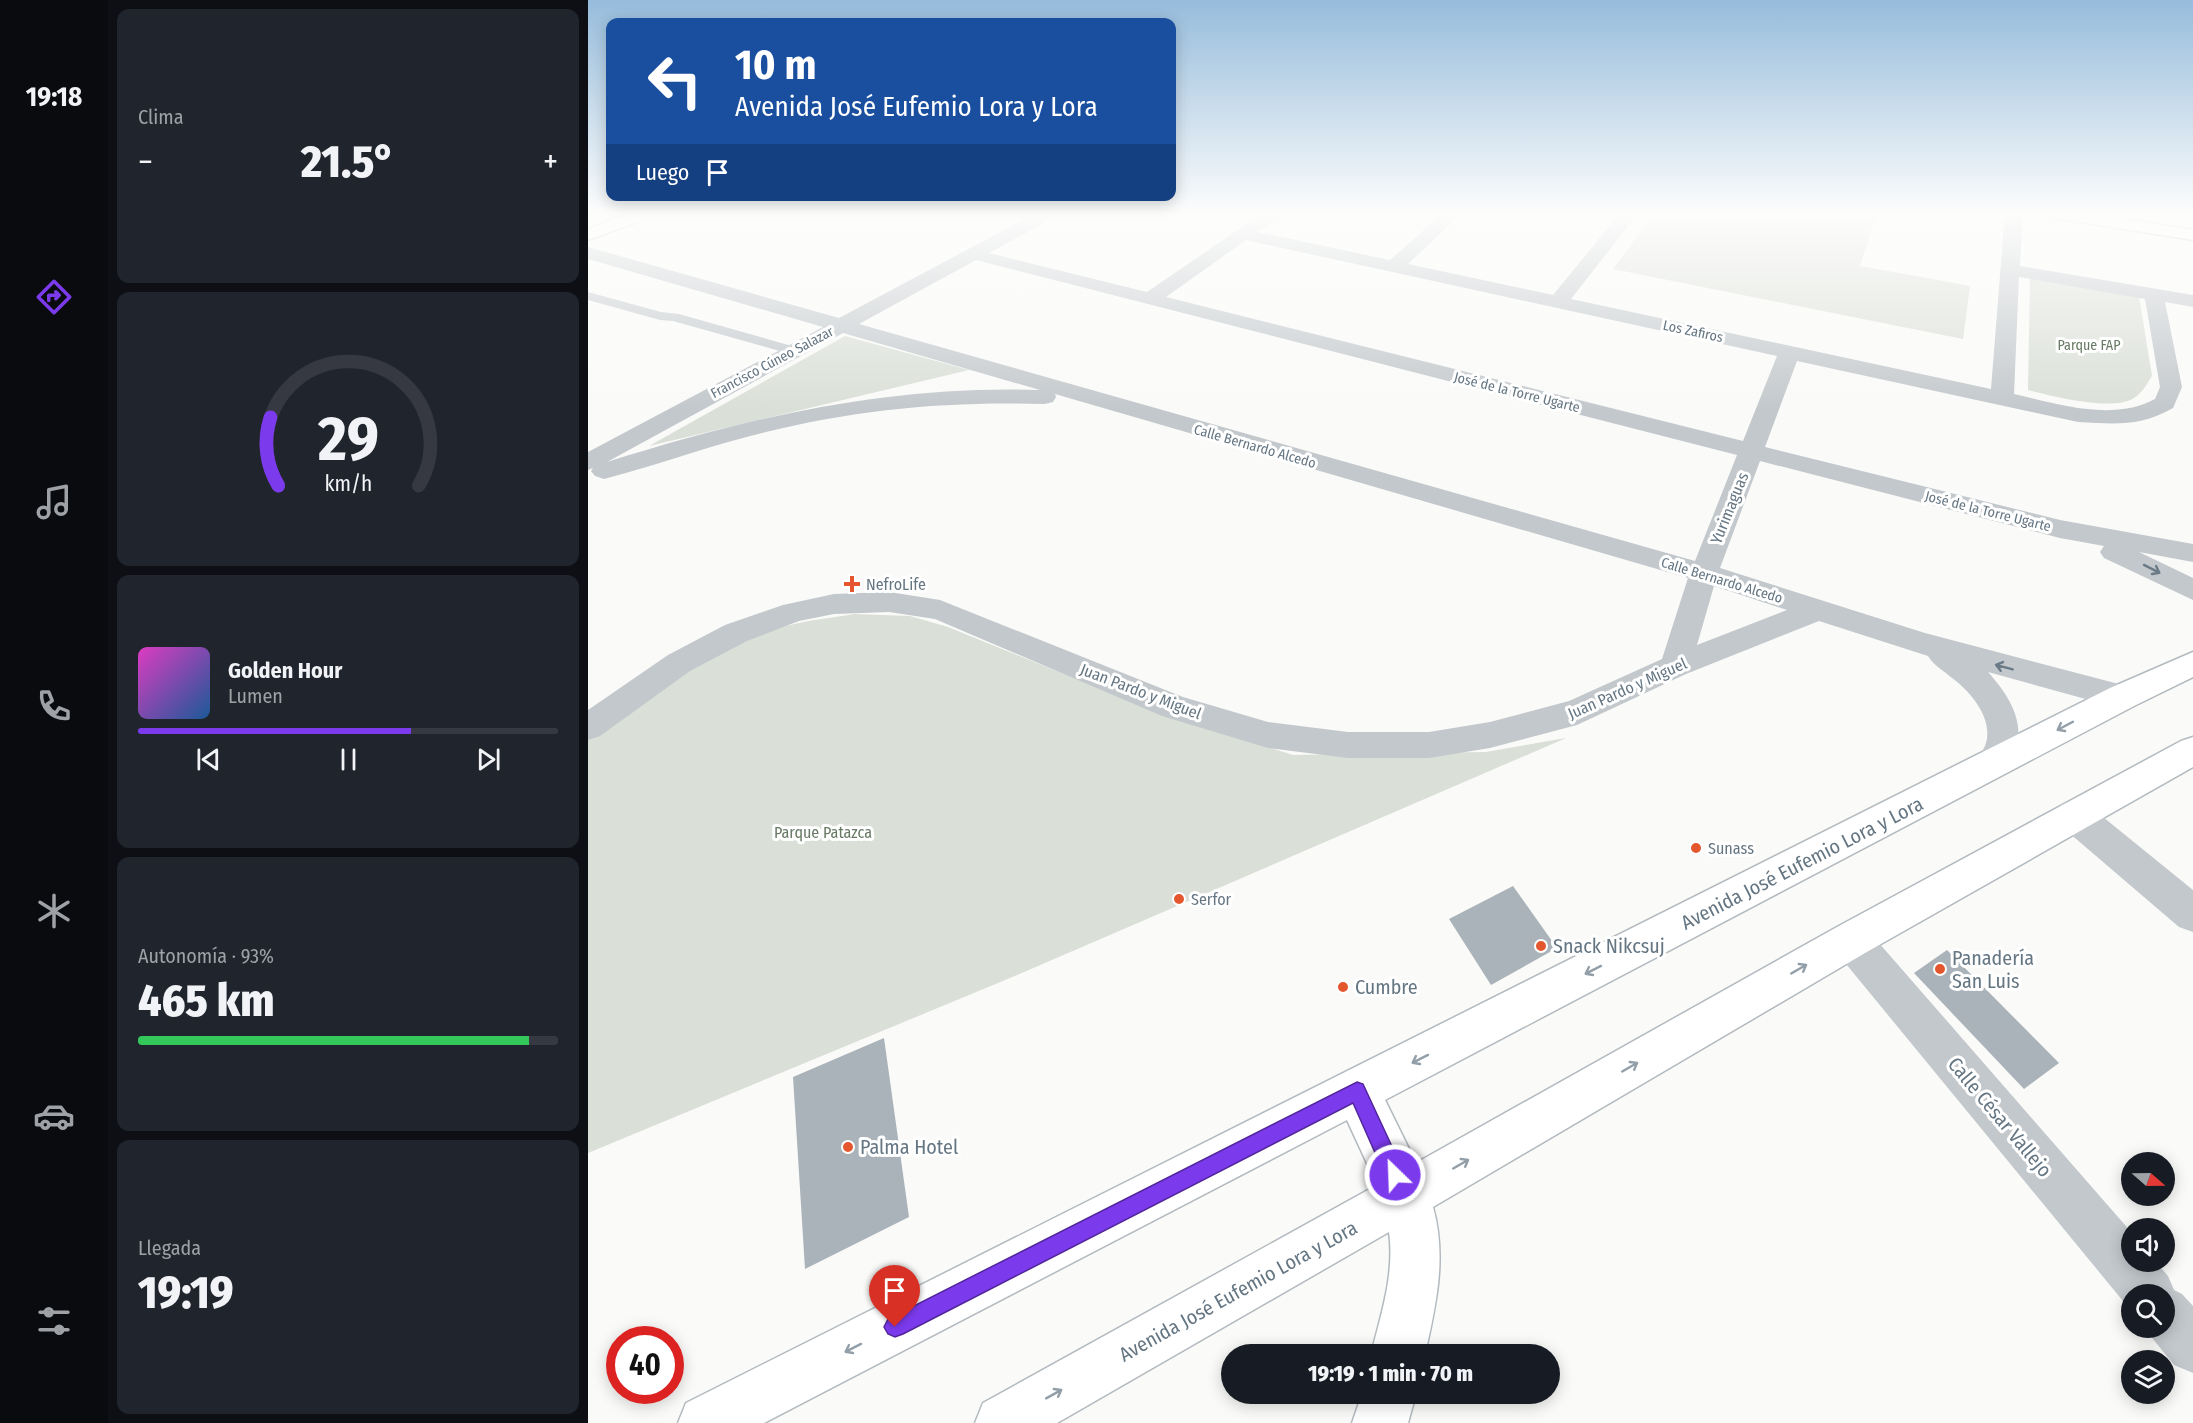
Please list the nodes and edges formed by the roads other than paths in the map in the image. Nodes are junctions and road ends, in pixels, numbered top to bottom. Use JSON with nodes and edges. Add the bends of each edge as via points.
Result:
{"nodes":[{"id":1,"x":676,"y":278,"type":"edge"},
{"id":2,"x":928,"y":278,"type":"edge"},
{"id":3,"x":1069,"y":278,"type":"edge"},
{"id":4,"x":1179,"y":278,"type":"edge"},
{"id":5,"x":1451,"y":278,"type":"edge"},
{"id":6,"x":1577,"y":278,"type":"edge"},
{"id":7,"x":2009,"y":278,"type":"edge"},
{"id":8,"x":2060,"y":278,"type":"edge"},
{"id":9,"x":2154,"y":294,"type":"junction"},
{"id":10,"x":588,"y":296,"type":"edge"},
{"id":11,"x":1150,"y":299,"type":"junction"},
{"id":12,"x":2193,"y":301,"type":"edge"},
{"id":13,"x":1558,"y":302,"type":"junction"},
{"id":14,"x":840,"y":326,"type":"junction"},
{"id":15,"x":794,"y":351,"type":"junction"},
{"id":16,"x":1789,"y":352,"type":"junction"},
{"id":17,"x":2002,"y":400,"type":"junction"},
{"id":18,"x":1100,"y":402,"type":"junction"},
{"id":19,"x":1752,"y":451,"type":"junction"},
{"id":20,"x":588,"y":462,"type":"edge"},
{"id":21,"x":588,"y":476,"type":"edge"},
{"id":22,"x":2060,"y":529,"type":"junction"},
{"id":23,"x":2193,"y":553,"type":"edge"},
{"id":24,"x":1704,"y":573,"type":"junction"},
{"id":25,"x":2193,"y":590,"type":"edge"},
{"id":26,"x":1817,"y":610,"type":"junction"},
{"id":27,"x":1921,"y":644,"type":"junction"},
{"id":28,"x":2193,"y":664,"type":"edge"},
{"id":29,"x":1675,"y":666,"type":"junction"},
{"id":30,"x":2122,"y":697,"type":"junction"},
{"id":31,"x":588,"y":727,"type":"edge"},
{"id":32,"x":2193,"y":751,"type":"edge"},
{"id":33,"x":1990,"y":766,"type":"junction"},
{"id":34,"x":2074,"y":815,"type":"junction"},
{"id":35,"x":2193,"y":914,"type":"edge"},
{"id":36,"x":1851,"y":940,"type":"junction"},
{"id":37,"x":1357,"y":1091,"type":"junction"},
{"id":38,"x":1405,"y":1196,"type":"junction"},
{"id":39,"x":2142,"y":1284,"type":"edge"},
{"id":40,"x":2175,"y":1325,"type":"edge"},
{"id":41,"x":1400,"y":1344,"type":"edge"},
{"id":42,"x":2193,"y":1346,"type":"edge"},
{"id":43,"x":1386,"y":1404,"type":"edge"},
{"id":44,"x":706,"y":1423,"type":"edge"},
{"id":45,"x":1003,"y":1423,"type":"edge"},
{"id":46,"x":1380,"y":1423,"type":"edge"}],
"edges":[{"from":1,"to":14,"type":"street","name":"Calle Bernardo Alcedo"},
{"from":2,"to":14,"type":"street","name":"Francisco Cúneo Salazar"},
{"from":3,"to":11,"type":"street","name":"José de la Torre Ugarte"},
{"from":4,"to":11,"type":"street"},
{"from":5,"to":13,"type":"street","name":"Los Zafiros"},
{"from":6,"to":13,"type":"street"},
{"from":7,"to":17,"type":"street"},
{"from":8,"to":9,"type":"street"},
{"from":9,"to":12,"type":"street"},
{"from":9,"to":17,"type":"street","name":"Los Zafiros","via":[[2171,387],[2165,403],[2145,414],[2116,417],[2078,415]]},
{"from":10,"to":15,"type":"lane"},
{"from":11,"to":19,"type":"street","name":"José de la Torre Ugarte"},
{"from":13,"to":16,"type":"street","name":"Los Zafiros"},
{"from":14,"to":15,"type":"street","name":"Francisco Cúneo Salazar"},
{"from":14,"to":18,"type":"street","name":"Calle Bernardo Alcedo"},
{"from":15,"to":20,"type":"street","name":"Francisco Cúneo Salazar"},
{"from":16,"to":17,"type":"street","name":"Los Zafiros"},
{"from":16,"to":19,"type":"street","name":"Yurimaguas"},
{"from":18,"to":21,"type":"street","via":[[968,397],[825,412],[669,449]]},
{"from":18,"to":24,"type":"street","name":"Calle Bernardo Alcedo"},
{"from":19,"to":22,"type":"street","name":"José de la Torre Ugarte"},
{"from":19,"to":24,"type":"street","name":"Yurimaguas"},
{"from":22,"to":23,"type":"street","name":"José de la Torre Ugarte"},
{"from":22,"to":25,"type":"street","name":"José de la Torre Ugarte","one_way":true},
{"from":24,"to":26,"type":"street","name":"Calle Bernardo Alcedo"},
{"from":24,"to":29,"type":"street","name":"Yurimaguas"},
{"from":26,"to":27,"type":"street","name":"Calle Bernardo Alcedo"},
{"from":26,"to":29,"type":"street","name":"Juan Pardo y Miguel"},
{"from":30,"to":27,"type":"street","name":"Calle Bernardo Alcedo","one_way":true},
{"from":27,"to":33,"type":"street","name":"Calle Bernardo Alcedo","via":[[1950,659],[1993,701],[2002,724],[2001,747]]},
{"from":28,"to":30,"type":"main road","name":"Avenida José Eufemio Lora y Lora"},
{"from":29,"to":31,"type":"street","name":"Juan Pardo y Miguel","via":[[1577,712],[1490,735],[1429,745],[1348,745],[1268,735],[1174,707],[940,610],[889,602],[834,604],[794,612],[736,633],[679,663]]},
{"from":30,"to":33,"type":"main road","name":"Avenida José Eufemio Lora y Lora","one_way":true},
{"from":32,"to":34,"type":"main road","name":"Avenida José Eufemio Lora y Lora"},
{"from":33,"to":37,"type":"main road","name":"Avenida José Eufemio Lora y Lora","one_way":true},
{"from":34,"to":35,"type":"street"},
{"from":34,"to":36,"type":"main road","name":"Avenida José Eufemio Lora y Lora"},
{"from":38,"to":36,"type":"main road","name":"Avenida José Eufemio Lora y Lora","one_way":true},
{"from":36,"to":39,"type":"street","name":"Calle César Vallejo"},
{"from":37,"to":38,"type":"main road"},
{"from":37,"to":44,"type":"main road","name":"Avenida José Eufemio Lora y Lora","one_way":true},
{"from":38,"to":41,"type":"main road","via":[[1415,1241],[1412,1293]]},
{"from":45,"to":38,"type":"main road","name":"Avenida José Eufemio Lora y Lora","one_way":true},
{"from":40,"to":42,"type":"street"},
{"from":43,"to":46,"type":"main road"}]}
